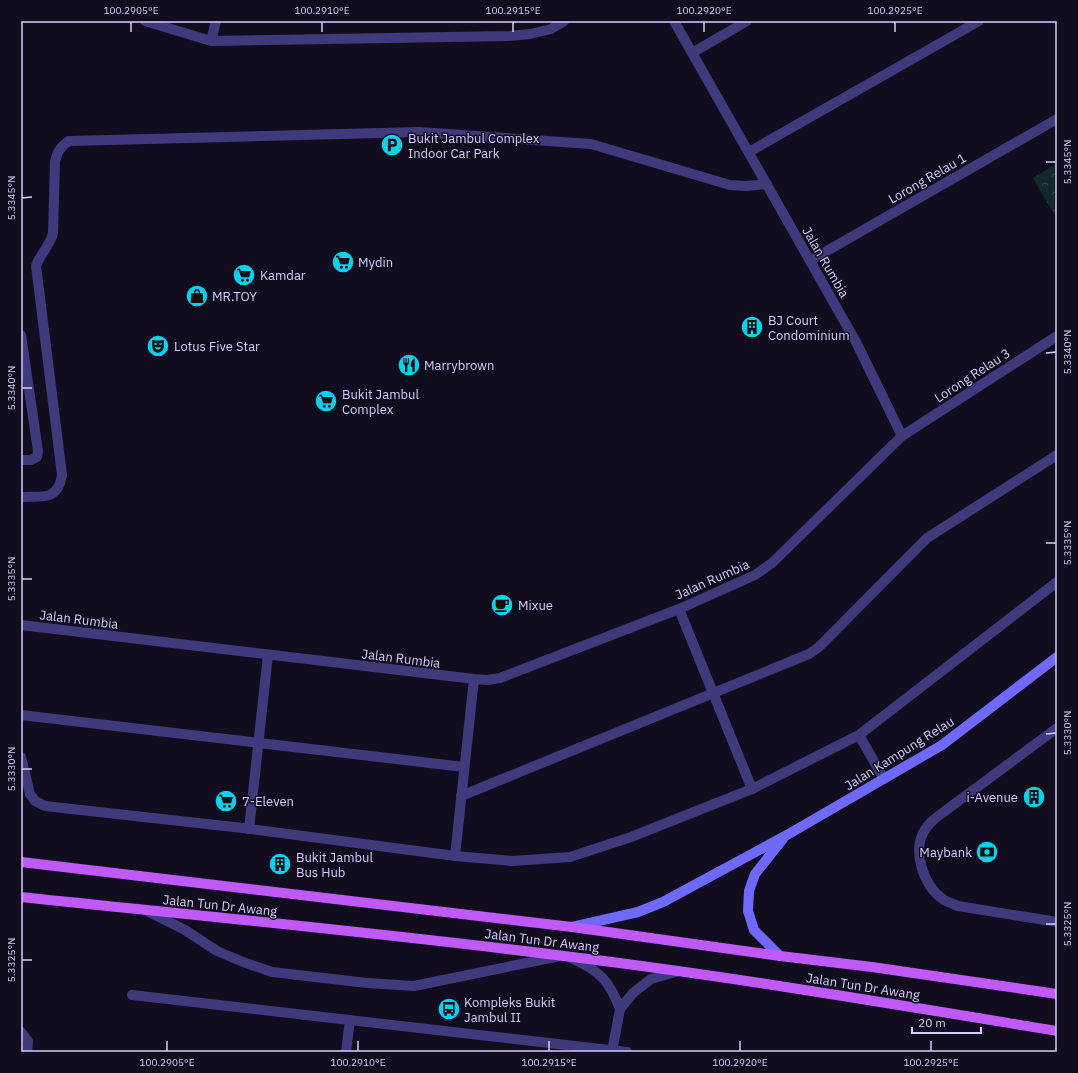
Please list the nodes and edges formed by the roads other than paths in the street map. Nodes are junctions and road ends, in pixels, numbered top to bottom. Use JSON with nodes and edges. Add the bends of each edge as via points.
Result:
{"nodes":[{"id":1,"x":145,"y":21,"type":"edge"},
{"id":2,"x":216,"y":21,"type":"edge"},
{"id":3,"x":564,"y":21,"type":"edge"},
{"id":4,"x":674,"y":21,"type":"edge"},
{"id":5,"x":747,"y":21,"type":"edge"},
{"id":6,"x":980,"y":21,"type":"edge"},
{"id":7,"x":549,"y":25,"type":"edge"},
{"id":8,"x":211,"y":41,"type":"junction"},
{"id":9,"x":692,"y":53,"type":"junction"},
{"id":10,"x":1057,"y":119,"type":"edge"},
{"id":11,"x":749,"y":152,"type":"junction"},
{"id":12,"x":766,"y":184,"type":"junction"},
{"id":13,"x":811,"y":260,"type":"junction"},
{"id":14,"x":21,"y":335,"type":"edge"},
{"id":15,"x":1057,"y":336,"type":"edge"},
{"id":16,"x":902,"y":436,"type":"junction"},
{"id":17,"x":1057,"y":455,"type":"edge"},
{"id":18,"x":21,"y":460,"type":"edge"},
{"id":19,"x":21,"y":496,"type":"edge"},
{"id":20,"x":1057,"y":582,"type":"edge"},
{"id":21,"x":679,"y":609,"type":"junction"},
{"id":22,"x":21,"y":626,"type":"edge"},
{"id":23,"x":268,"y":655,"type":"junction"},
{"id":24,"x":1057,"y":657,"type":"edge"},
{"id":25,"x":474,"y":679,"type":"junction"},
{"id":26,"x":714,"y":694,"type":"junction"},
{"id":27,"x":21,"y":715,"type":"edge"},
{"id":28,"x":1057,"y":728,"type":"edge"},
{"id":29,"x":859,"y":735,"type":"junction"},
{"id":30,"x":258,"y":742,"type":"junction"},
{"id":31,"x":21,"y":758,"type":"edge"},
{"id":32,"x":464,"y":767,"type":"junction"},
{"id":33,"x":884,"y":779,"type":"junction"},
{"id":34,"x":752,"y":789,"type":"junction"},
{"id":35,"x":461,"y":796,"type":"junction"},
{"id":36,"x":249,"y":829,"type":"junction"},
{"id":37,"x":787,"y":835,"type":"junction"},
{"id":38,"x":455,"y":856,"type":"junction"},
{"id":39,"x":21,"y":862,"type":"edge"},
{"id":40,"x":21,"y":897,"type":"edge"},
{"id":41,"x":145,"y":910,"type":"junction"},
{"id":42,"x":1057,"y":922,"type":"edge"},
{"id":43,"x":572,"y":927,"type":"junction"},
{"id":44,"x":564,"y":956,"type":"junction"},
{"id":45,"x":780,"y":956,"type":"junction"},
{"id":46,"x":679,"y":971,"type":"junction"},
{"id":47,"x":1057,"y":994,"type":"edge"},
{"id":48,"x":132,"y":995,"type":"dead end"},
{"id":49,"x":620,"y":1009,"type":"junction"},
{"id":50,"x":350,"y":1020,"type":"junction"},
{"id":51,"x":1057,"y":1031,"type":"edge"},
{"id":52,"x":21,"y":1032,"type":"edge"},
{"id":53,"x":612,"y":1051,"type":"edge"},
{"id":54,"x":27,"y":1052,"type":"edge"},
{"id":55,"x":346,"y":1052,"type":"edge"},
{"id":56,"x":627,"y":1052,"type":"edge"}],
"edges":[{"from":1,"to":8,"type":"street"},
{"from":2,"to":8,"type":"street"},
{"from":3,"to":7,"type":"street"},
{"from":4,"to":9,"type":"street","name":"Jalan Rumbia"},
{"from":5,"to":9,"type":"street"},
{"from":6,"to":11,"type":"street"},
{"from":7,"to":8,"type":"street","via":[[530,34],[509,36]]},
{"from":9,"to":11,"type":"street","name":"Jalan Rumbia"},
{"from":10,"to":13,"type":"street","name":"Lorong Relau 1"},
{"from":11,"to":12,"type":"street","name":"Jalan Rumbia"},
{"from":12,"to":13,"type":"street","name":"Jalan Rumbia"},
{"from":12,"to":19,"type":"street","via":[[730,185],[591,144],[419,132],[69,141],[61,146],[57,153],[53,233],[51,242],[39,257],[36,266],[61,483],[53,494]]},
{"from":13,"to":16,"type":"street","name":"Jalan Rumbia","via":[[856,342]]},
{"from":14,"to":18,"type":"street","via":[[38,452],[31,460]]},
{"from":15,"to":16,"type":"street","name":"Lorong Relau 3"},
{"from":16,"to":21,"type":"street","name":"Jalan Rumbia","via":[[772,563],[755,575]]},
{"from":17,"to":26,"type":"street","via":[[927,538],[819,647],[809,654]]},
{"from":20,"to":29,"type":"street"},
{"from":21,"to":25,"type":"street","name":"Jalan Rumbia","via":[[500,678]]},
{"from":21,"to":26,"type":"street"},
{"from":22,"to":23,"type":"street","name":"Jalan Rumbia"},
{"from":23,"to":25,"type":"street","name":"Jalan Rumbia"},
{"from":23,"to":30,"type":"street"},
{"from":24,"to":33,"type":"street","name":"Jalan Kampung Relau","via":[[942,745]]},
{"from":25,"to":32,"type":"street"},
{"from":26,"to":34,"type":"street"},
{"from":26,"to":35,"type":"street"},
{"from":27,"to":30,"type":"street"},
{"from":28,"to":42,"type":"street","via":[[937,817],[923,834],[919,854],[930,886],[944,900],[958,906]]},
{"from":29,"to":33,"type":"street"},
{"from":29,"to":34,"type":"street"},
{"from":30,"to":32,"type":"street"},
{"from":30,"to":36,"type":"street"},
{"from":31,"to":36,"type":"street","via":[[30,794],[35,801],[45,806]]},
{"from":32,"to":35,"type":"street"},
{"from":33,"to":37,"type":"street","name":"Jalan Kampung Relau"},
{"from":34,"to":38,"type":"street","via":[[631,837],[570,857],[512,861]]},
{"from":35,"to":38,"type":"street"},
{"from":36,"to":38,"type":"street"},
{"from":37,"to":43,"type":"street","name":"Jalan Kampung Relau","via":[[663,902],[638,912]]},
{"from":37,"to":45,"type":"street","name":"Jalan Kampung Relau","via":[[755,874],[749,891],[748,911],[754,930]]},
{"from":39,"to":43,"type":"main road","name":"Jalan Tun Dr Awang"},
{"from":40,"to":41,"type":"main road","name":"Jalan Tun Dr Awang"},
{"from":41,"to":44,"type":"main road","name":"Jalan Tun Dr Awang"},
{"from":41,"to":44,"type":"street","via":[[185,930],[217,951],[265,970],[367,983],[414,986]]},
{"from":43,"to":45,"type":"main road","name":"Jalan Tun Dr Awang"},
{"from":44,"to":46,"type":"main road","name":"Jalan Tun Dr Awang"},
{"from":44,"to":49,"type":"street","via":[[589,966],[604,979],[614,992]]},
{"from":45,"to":47,"type":"main road","name":"Jalan Tun Dr Awang"},
{"from":46,"to":49,"type":"street","via":[[651,979],[633,993]]},
{"from":46,"to":51,"type":"main road","name":"Jalan Tun Dr Awang"},
{"from":48,"to":50,"type":"street"},
{"from":49,"to":53,"type":"street"},
{"from":50,"to":53,"type":"street"},
{"from":50,"to":55,"type":"street"},
{"from":52,"to":54,"type":"street","via":[[28,1041]]},
{"from":53,"to":56,"type":"street"}]}
